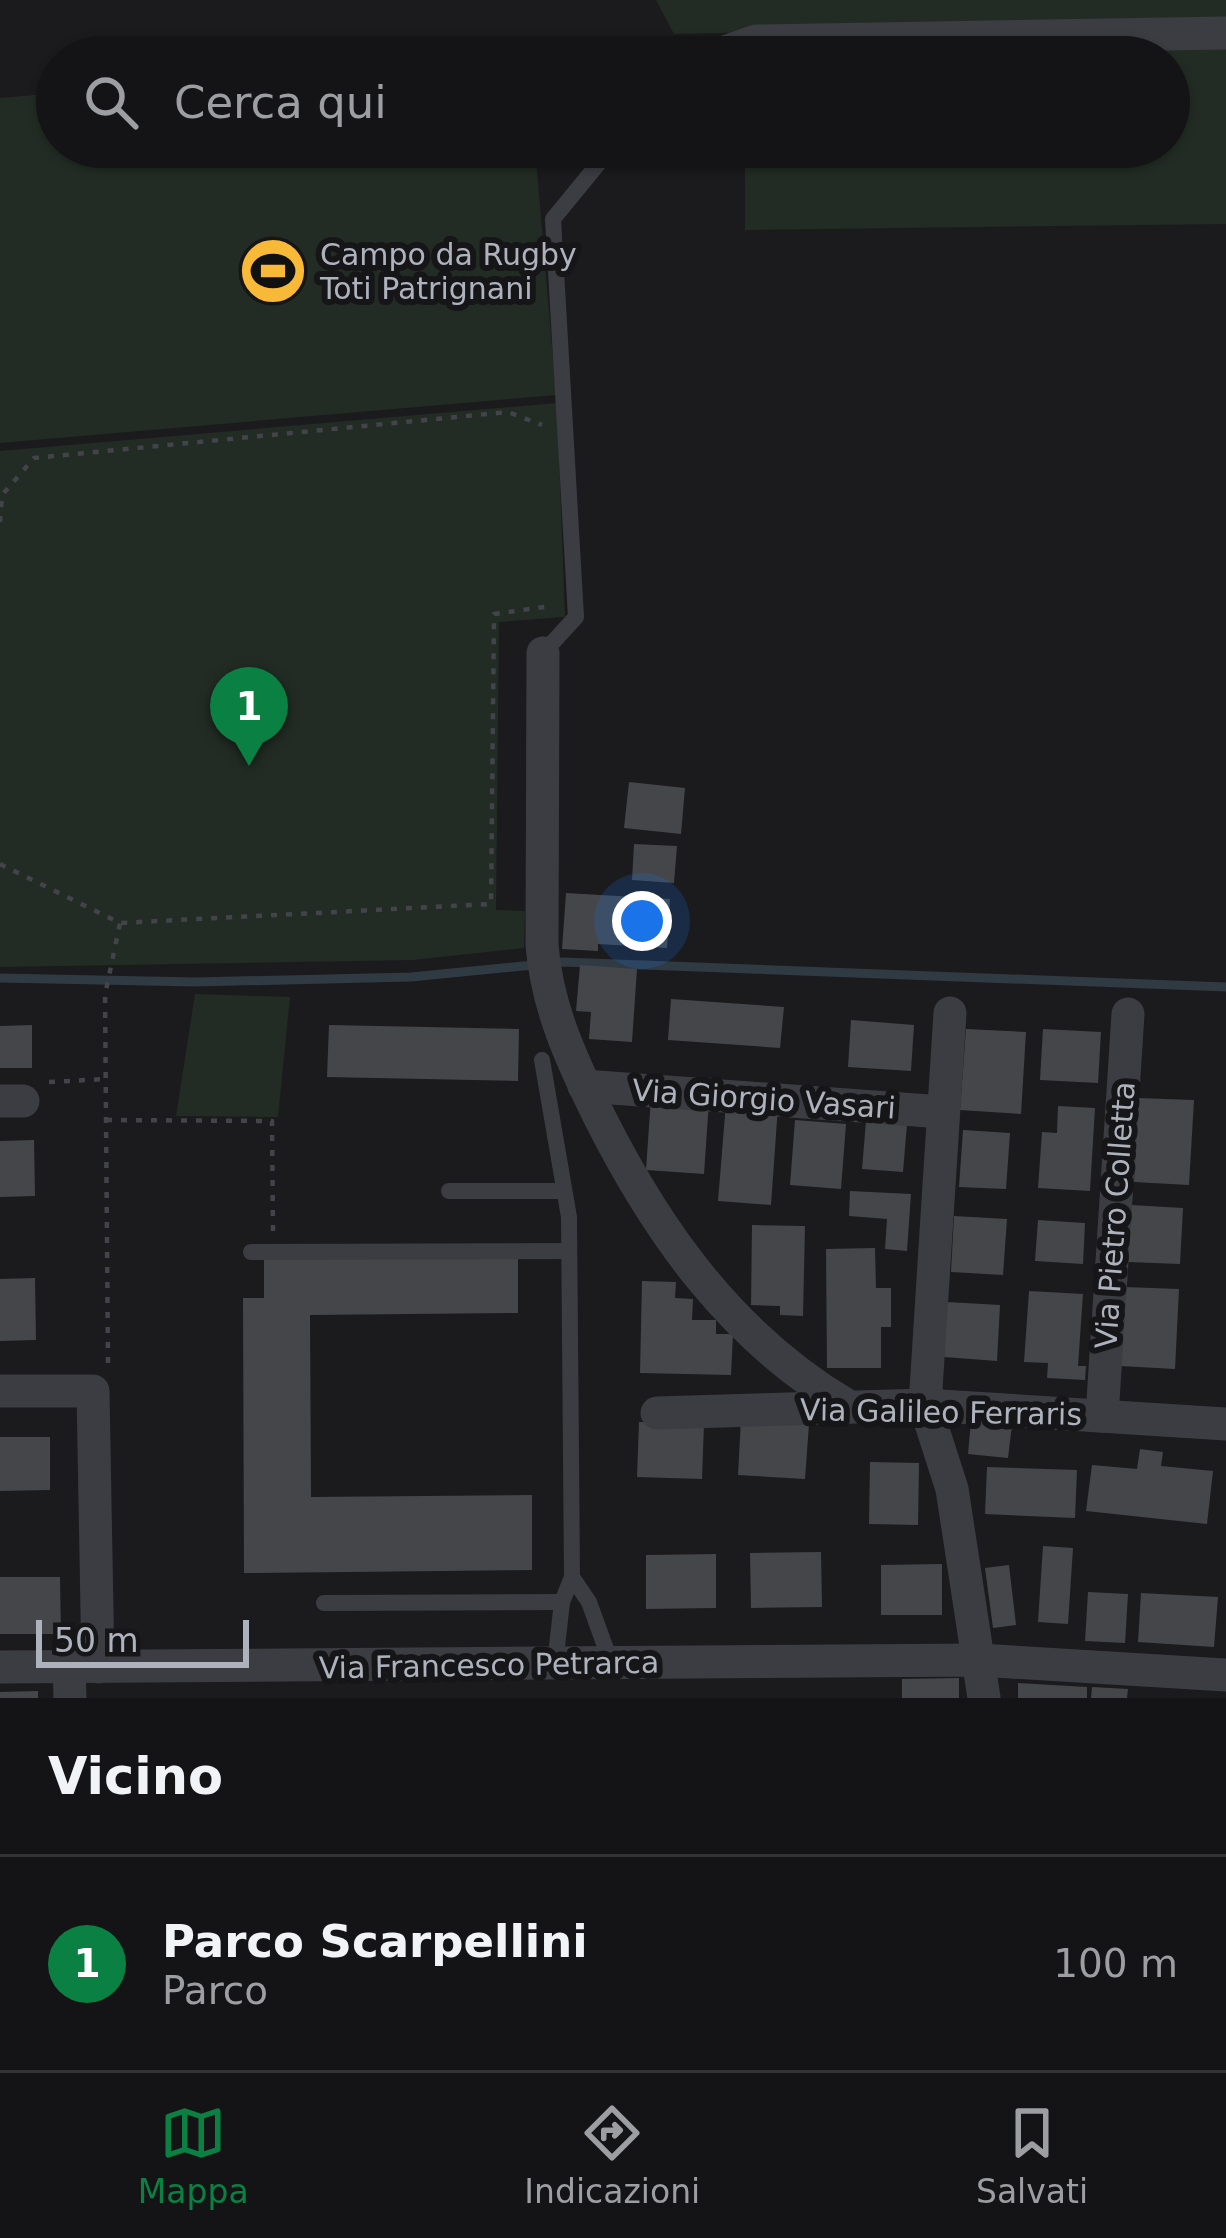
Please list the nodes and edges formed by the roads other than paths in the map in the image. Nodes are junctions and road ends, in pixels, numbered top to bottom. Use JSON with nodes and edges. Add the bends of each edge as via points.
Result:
{"nodes":[{"id":1,"x":1226,"y":33,"type":"edge"},
{"id":2,"x":1050,"y":36,"type":"edge"},
{"id":3,"x":595,"y":168,"type":"edge"},
{"id":4,"x":543,"y":653,"type":"joint"},
{"id":5,"x":950,"y":1013,"type":"dead end"},
{"id":6,"x":1128,"y":1014,"type":"dead end"},
{"id":7,"x":542,"y":1060,"type":"dead end"},
{"id":8,"x":584,"y":1086,"type":"junction"},
{"id":9,"x":943,"y":1112,"type":"junction"},
{"id":10,"x":449,"y":1191,"type":"dead end"},
{"id":11,"x":564,"y":1191,"type":"junction"},
{"id":12,"x":569,"y":1250,"type":"junction"},
{"id":13,"x":251,"y":1252,"type":"dead end"},
{"id":14,"x":0,"y":1391,"type":"edge"},
{"id":15,"x":848,"y":1406,"type":"junction"},
{"id":16,"x":925,"y":1406,"type":"junction"},
{"id":17,"x":657,"y":1414,"type":"dead end"},
{"id":18,"x":1102,"y":1416,"type":"junction"},
{"id":19,"x":1226,"y":1424,"type":"edge"},
{"id":20,"x":572,"y":1576,"type":"junction"},
{"id":21,"x":562,"y":1602,"type":"junction"},
{"id":22,"x":324,"y":1604,"type":"dead end"},
{"id":23,"x":979,"y":1660,"type":"junction"},
{"id":24,"x":610,"y":1663,"type":"junction"},
{"id":25,"x":555,"y":1664,"type":"junction"},
{"id":26,"x":0,"y":1667,"type":"edge"},
{"id":27,"x":1226,"y":1675,"type":"edge"},
{"id":28,"x":79,"y":1677,"type":"edge"},
{"id":29,"x":984,"y":1698,"type":"edge"}],
"edges":[{"from":1,"to":2,"type":"street"},
{"from":3,"to":4,"type":"lane","via":[[553,219],[576,617]]},
{"from":4,"to":8,"type":"street","via":[[545,985]]},
{"from":5,"to":9,"type":"street"},
{"from":6,"to":18,"type":"street","name":"Via Pietro Colletta"},
{"from":7,"to":11,"type":"lane"},
{"from":8,"to":9,"type":"street","name":"Via Giorgio Vasari"},
{"from":8,"to":15,"type":"street","via":[[639,1196],[692,1271],[755,1340]]},
{"from":9,"to":16,"type":"street"},
{"from":10,"to":11,"type":"lane"},
{"from":11,"to":12,"type":"lane"},
{"from":12,"to":13,"type":"lane"},
{"from":12,"to":20,"type":"lane"},
{"from":14,"to":28,"type":"street","via":[[92,1391]]},
{"from":15,"to":16,"type":"street","name":"Via Galileo Ferraris"},
{"from":15,"to":17,"type":"street","name":"Via Galileo Ferraris"},
{"from":16,"to":18,"type":"street","name":"Via Galileo Ferraris"},
{"from":16,"to":23,"type":"street","via":[[952,1490]]},
{"from":18,"to":19,"type":"street","name":"Via Galileo Ferraris"},
{"from":20,"to":21,"type":"lane"},
{"from":20,"to":24,"type":"lane"},
{"from":21,"to":22,"type":"lane"},
{"from":21,"to":25,"type":"lane"},
{"from":23,"to":24,"type":"street","name":"Via Francesco Petrarca"},
{"from":23,"to":27,"type":"street","name":"Via Francesco Petrarca"},
{"from":23,"to":29,"type":"street"},
{"from":24,"to":25,"type":"street","name":"Via Francesco Petrarca"},
{"from":25,"to":28,"type":"street","name":"Via Francesco Petrarca"},
{"from":26,"to":28,"type":"street","name":"Via Francesco Petrarca"}]}
